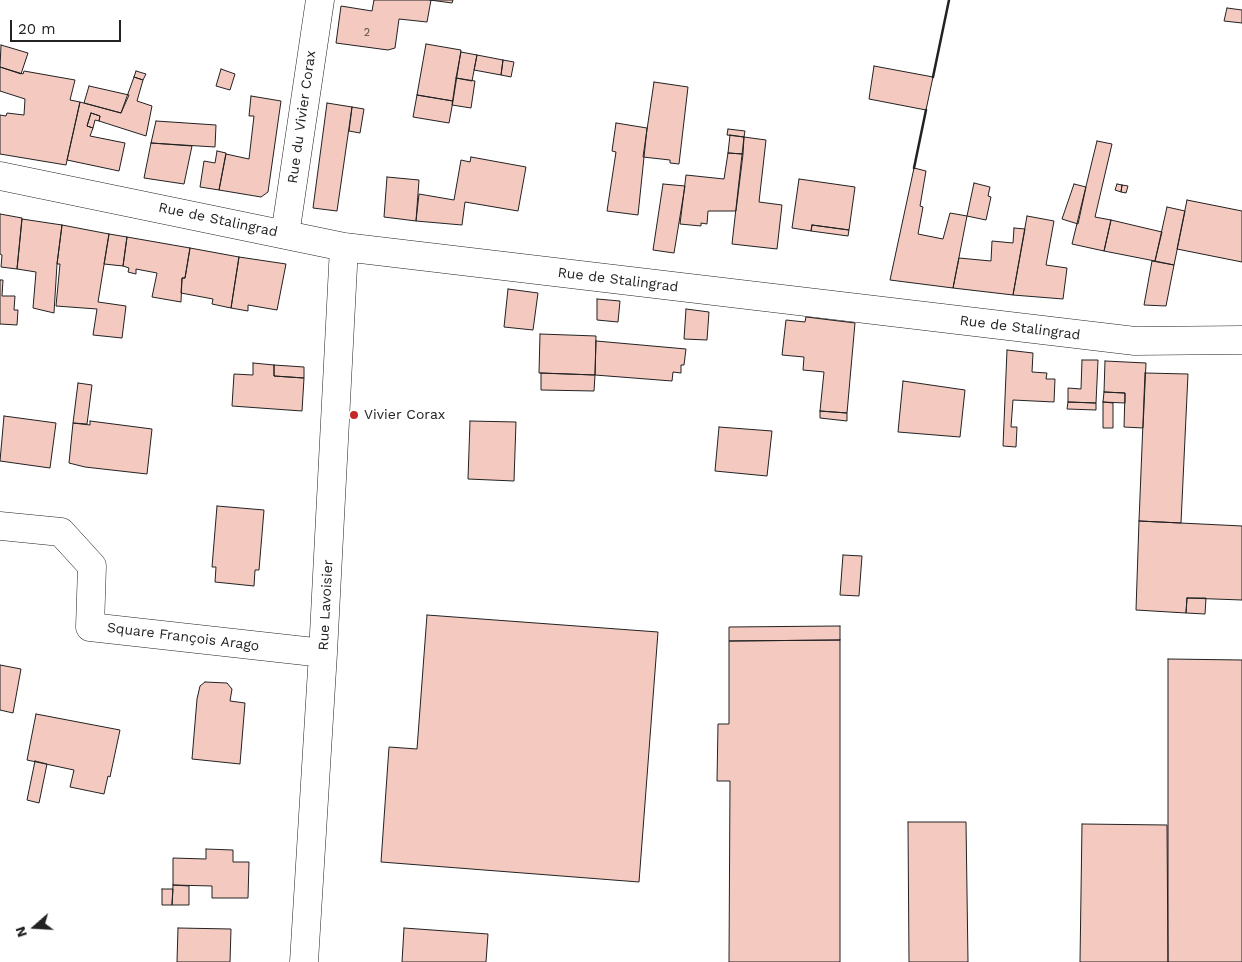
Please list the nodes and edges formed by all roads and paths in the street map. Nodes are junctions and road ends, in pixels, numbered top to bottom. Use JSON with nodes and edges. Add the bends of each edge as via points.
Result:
{"nodes":[{"id":1,"x":320,"y":0,"type":"edge"},
{"id":2,"x":0,"y":176,"type":"edge"},
{"id":3,"x":285,"y":235,"type":"junction"},
{"id":4,"x":344,"y":247,"type":"junction"},
{"id":5,"x":1242,"y":340,"type":"edge"},
{"id":6,"x":0,"y":526,"type":"edge"},
{"id":7,"x":323,"y":653,"type":"junction"},
{"id":8,"x":304,"y":962,"type":"edge"}],
"edges":[{"from":1,"to":3,"type":"street","name":"Rue du Vivier Corax"},
{"from":2,"to":3,"type":"street","name":"Rue de Stalingrad"},
{"from":3,"to":4,"type":"street","name":"Rue de Stalingrad"},
{"from":4,"to":5,"type":"street","name":"Rue de Stalingrad","via":[[1135,341]]},
{"from":4,"to":7,"type":"street","name":"Rue Lavoisier"},
{"from":6,"to":7,"type":"street","name":"Square François Arago","via":[[61,532],[92,566],[90,626]]},
{"from":7,"to":8,"type":"street","name":"Rue Lavoisier"}]}
